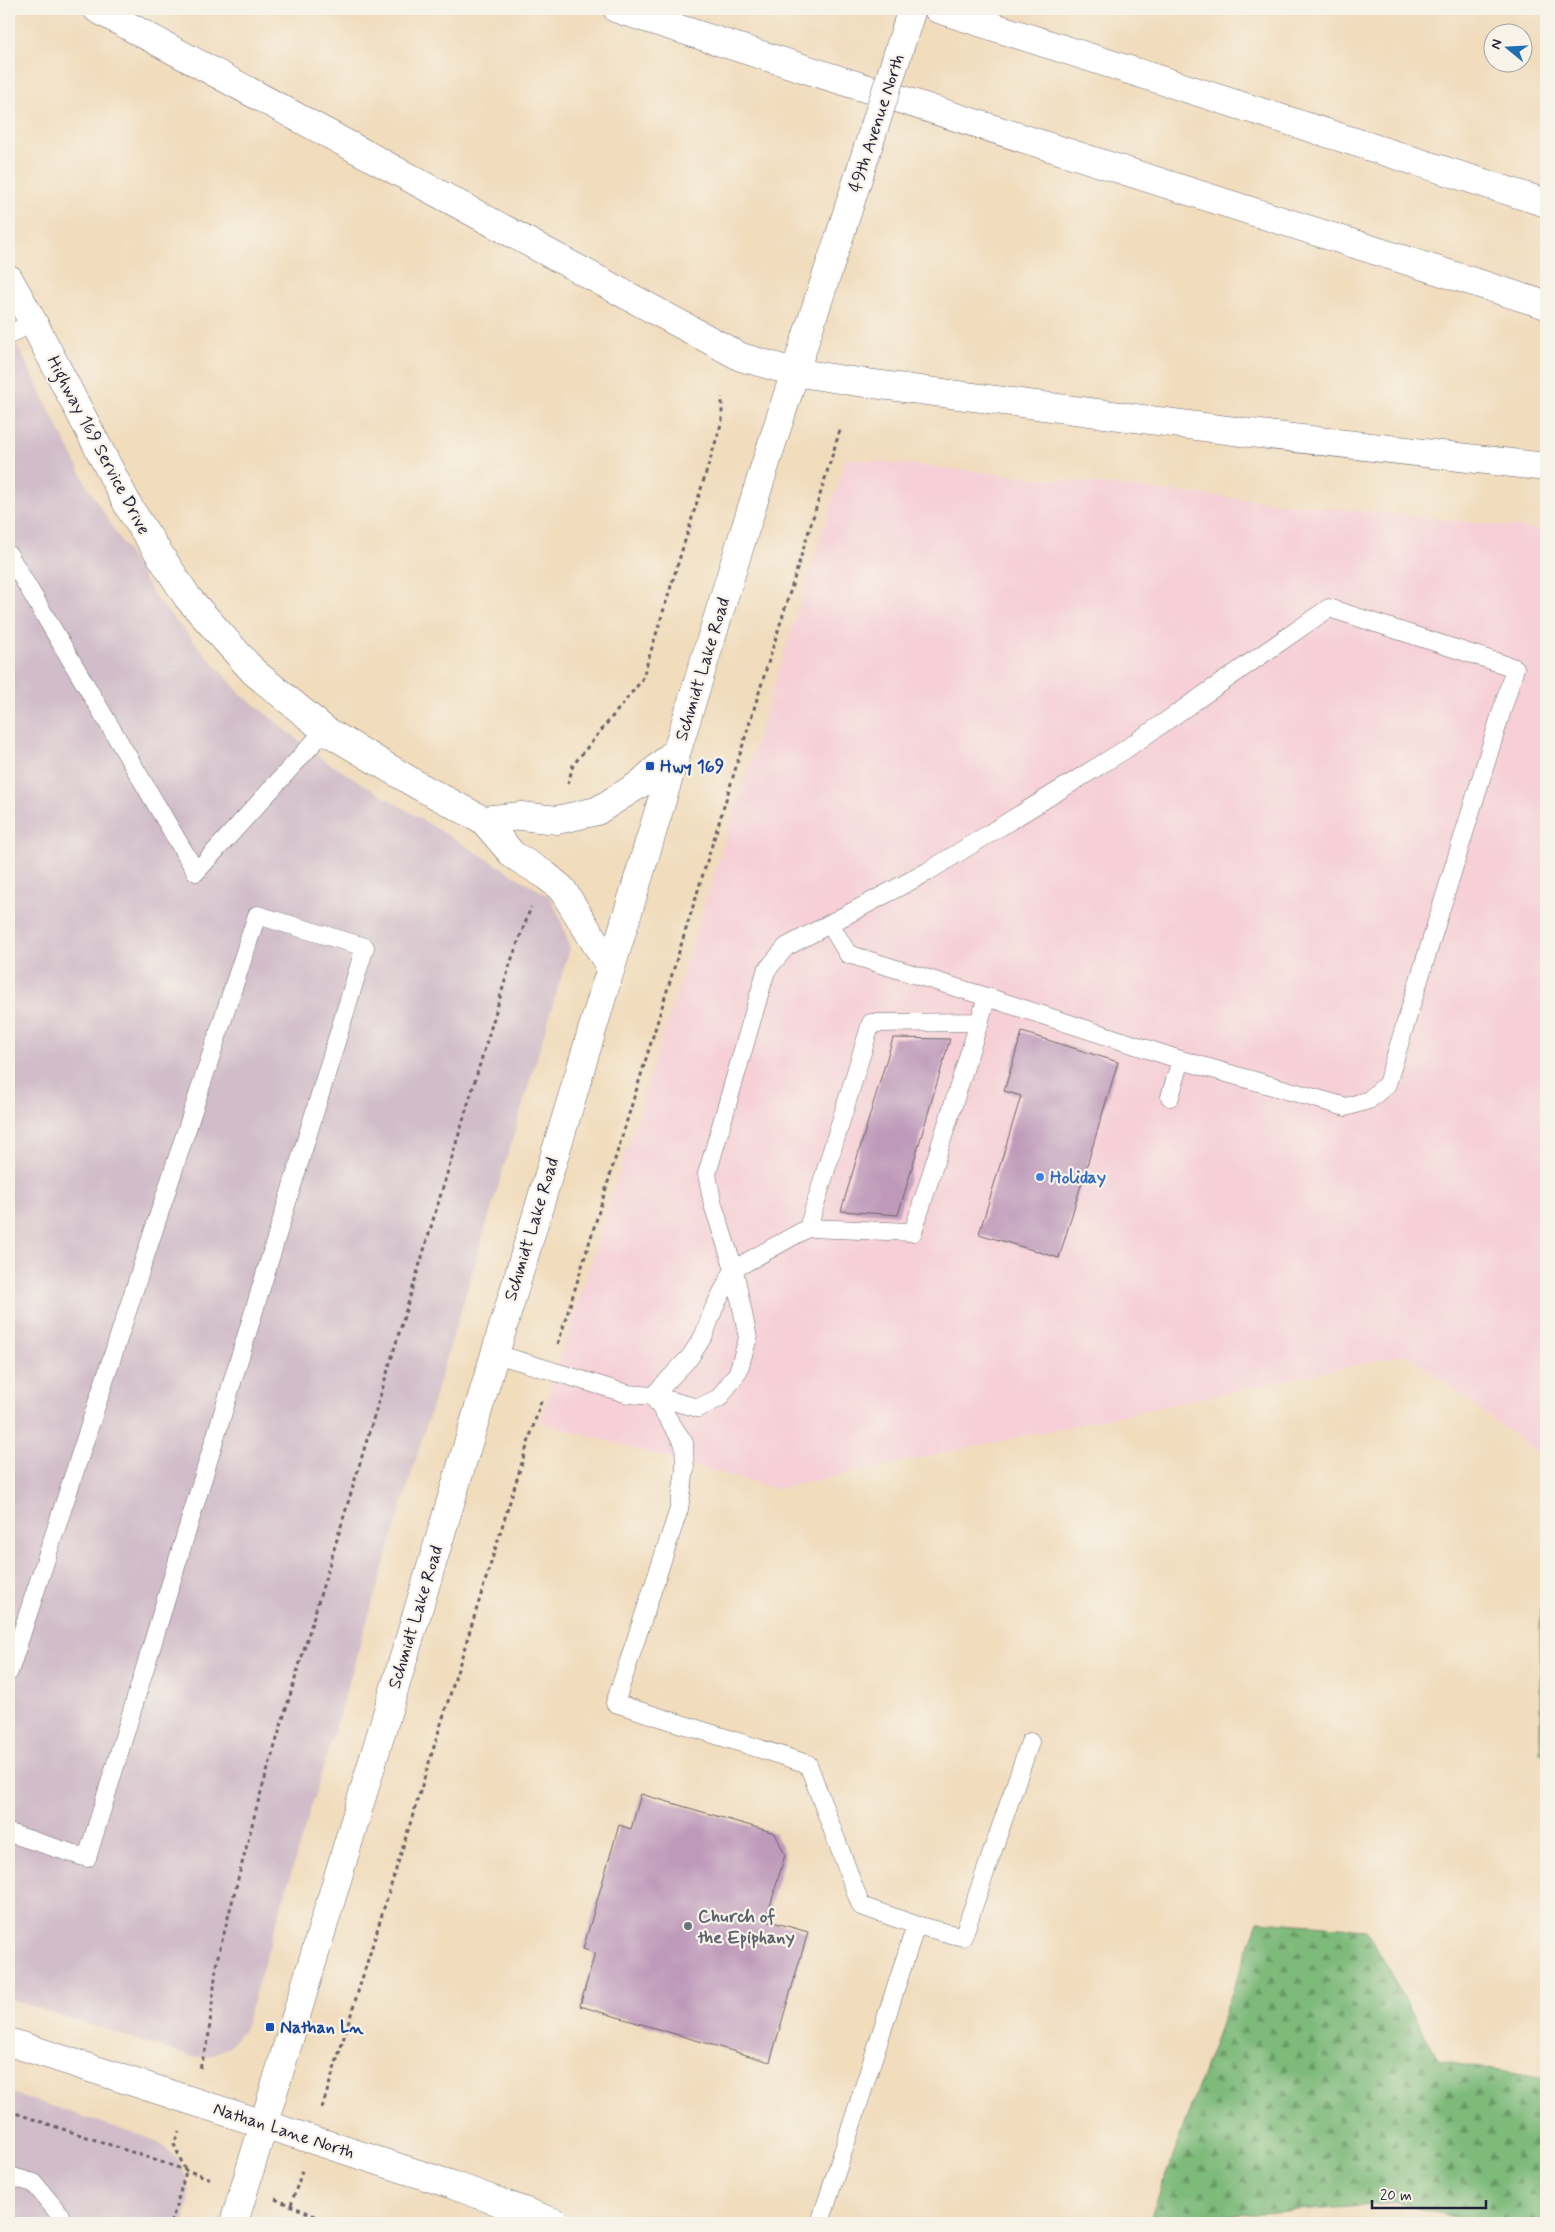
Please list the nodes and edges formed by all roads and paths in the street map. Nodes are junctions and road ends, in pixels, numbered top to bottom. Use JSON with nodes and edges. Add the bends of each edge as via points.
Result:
{"nodes":[{"id":1,"x":97,"y":9,"type":"edge"},
{"id":2,"x":618,"y":9,"type":"edge"},
{"id":3,"x":912,"y":9,"type":"edge"},
{"id":4,"x":938,"y":9,"type":"edge"},
{"id":5,"x":1546,"y":203,"type":"edge"},
{"id":6,"x":839,"y":238,"type":"joint"},
{"id":7,"x":9,"y":279,"type":"edge"},
{"id":8,"x":1546,"y":306,"type":"edge"},
{"id":9,"x":33,"y":322,"type":"junction"},
{"id":10,"x":9,"y":335,"type":"edge"},
{"id":11,"x":794,"y":372,"type":"junction"},
{"id":12,"x":722,"y":397,"type":"dead end"},
{"id":13,"x":840,"y":430,"type":"dead end"},
{"id":14,"x":1546,"y":467,"type":"edge"},
{"id":15,"x":9,"y":554,"type":"edge"},
{"id":16,"x":324,"y":730,"type":"junction"},
{"id":17,"x":676,"y":751,"type":"junction"},
{"id":18,"x":482,"y":820,"type":"junction"},
{"id":19,"x":557,"y":820,"type":"junction"},
{"id":20,"x":544,"y":874,"type":"junction"},
{"id":21,"x":830,"y":924,"type":"junction"},
{"id":22,"x":611,"y":968,"type":"junction"},
{"id":23,"x":988,"y":997,"type":"junction"},
{"id":24,"x":980,"y":1022,"type":"junction"},
{"id":25,"x":1180,"y":1060,"type":"junction"},
{"id":26,"x":1170,"y":1097,"type":"dead end"},
{"id":27,"x":808,"y":1228,"type":"junction"},
{"id":28,"x":734,"y":1270,"type":"junction"},
{"id":29,"x":493,"y":1354,"type":"junction"},
{"id":30,"x":550,"y":1370,"type":"junction"},
{"id":31,"x":653,"y":1396,"type":"junction"},
{"id":32,"x":9,"y":1672,"type":"edge"},
{"id":33,"x":1030,"y":1742,"type":"dead end"},
{"id":34,"x":9,"y":1833,"type":"edge"},
{"id":35,"x":916,"y":1924,"type":"junction"},
{"id":36,"x":9,"y":2042,"type":"edge"},
{"id":37,"x":190,"y":2099,"type":"junction"},
{"id":38,"x":9,"y":2111,"type":"edge"},
{"id":39,"x":265,"y":2123,"type":"junction"},
{"id":40,"x":312,"y":2139,"type":"junction"},
{"id":41,"x":186,"y":2172,"type":"junction"},
{"id":42,"x":9,"y":2176,"type":"edge"},
{"id":43,"x":291,"y":2205,"type":"dead end"},
{"id":44,"x":58,"y":2223,"type":"edge"},
{"id":45,"x":171,"y":2223,"type":"edge"},
{"id":46,"x":234,"y":2223,"type":"edge"},
{"id":47,"x":556,"y":2223,"type":"edge"},
{"id":48,"x":820,"y":2223,"type":"edge"}],
"edges":[{"from":1,"to":11,"type":"main road","via":[[740,357]]},
{"from":2,"to":8,"type":"main road"},
{"from":3,"to":6,"type":"main road","name":"49th Avenue North","bridge":true},
{"from":4,"to":5,"type":"main road"},
{"from":6,"to":11,"type":"main road","name":"Schmidt Lake Road"},
{"from":7,"to":9,"type":"main road","name":"Highway 169 Service Drive"},
{"from":9,"to":10,"type":"lane"},
{"from":9,"to":16,"type":"main road","name":"Highway 169 Service Drive","via":[[130,509],[188,598],[254,672]]},
{"from":11,"to":14,"type":"main road","via":[[1242,432]]},
{"from":11,"to":17,"type":"main road","name":"Schmidt Lake Road"},
{"from":12,"to":19,"type":"path","via":[[722,421],[642,680],[573,766]]},
{"from":13,"to":30,"type":"path"},
{"from":15,"to":16,"type":"lane","via":[[196,872]]},
{"from":16,"to":18,"type":"main road","name":"Highway 169 Service Drive"},
{"from":17,"to":19,"type":"main road","via":[[640,784],[597,811]]},
{"from":17,"to":22,"type":"main road","name":"Schmidt Lake Road"},
{"from":18,"to":19,"type":"main road","via":[[521,816]]},
{"from":18,"to":20,"type":"main road","via":[[513,855]]},
{"from":20,"to":22,"type":"main road","via":[[562,888]]},
{"from":20,"to":37,"type":"path","via":[[511,961],[258,1802],[217,1960],[208,2042]]},
{"from":21,"to":23,"type":"lane","via":[[848,954]]},
{"from":21,"to":25,"type":"lane","via":[[927,872],[1123,751],[1328,608],[1515,668],[1387,1084],[1369,1100],[1346,1106]]},
{"from":21,"to":28,"type":"lane","via":[[786,947],[766,971],[707,1174]]},
{"from":22,"to":29,"type":"main road","name":"Schmidt Lake Road"},
{"from":23,"to":24,"type":"lane"},
{"from":23,"to":25,"type":"lane"},
{"from":24,"to":27,"type":"lane","via":[[871,1024]]},
{"from":24,"to":27,"type":"lane","via":[[913,1232]]},
{"from":25,"to":26,"type":"lane"},
{"from":27,"to":28,"type":"lane"},
{"from":28,"to":31,"type":"lane","via":[[704,1335],[690,1357]]},
{"from":28,"to":31,"type":"lane","via":[[748,1338],[738,1372],[718,1398],[698,1408]]},
{"from":29,"to":30,"type":"lane"},
{"from":29,"to":39,"type":"main road","name":"Schmidt Lake Road"},
{"from":30,"to":31,"type":"lane","via":[[628,1394]]},
{"from":30,"to":40,"type":"path"},
{"from":31,"to":35,"type":"lane","via":[[684,1443],[685,1470],[679,1509],[615,1703],[808,1764],[861,1906]]},
{"from":32,"to":34,"type":"lane","via":[[258,916],[365,947],[87,1858]]},
{"from":33,"to":35,"type":"lane","via":[[963,1938]]},
{"from":35,"to":48,"type":"lane"},
{"from":36,"to":37,"type":"main road","name":"Nathan Lane North"},
{"from":37,"to":39,"type":"main road","name":"Nathan Lane North"},
{"from":37,"to":41,"type":"path","via":[[174,2144]]},
{"from":38,"to":41,"type":"path"},
{"from":39,"to":40,"type":"main road","name":"Nathan Lane North"},
{"from":39,"to":46,"type":"main road","name":"Schmidt Lake Road"},
{"from":40,"to":43,"type":"path"},
{"from":40,"to":47,"type":"main road","name":"Nathan Lane North","via":[[454,2185]]},
{"from":41,"to":45,"type":"path"},
{"from":42,"to":44,"type":"lane","via":[[34,2183],[60,2215]]}]}
